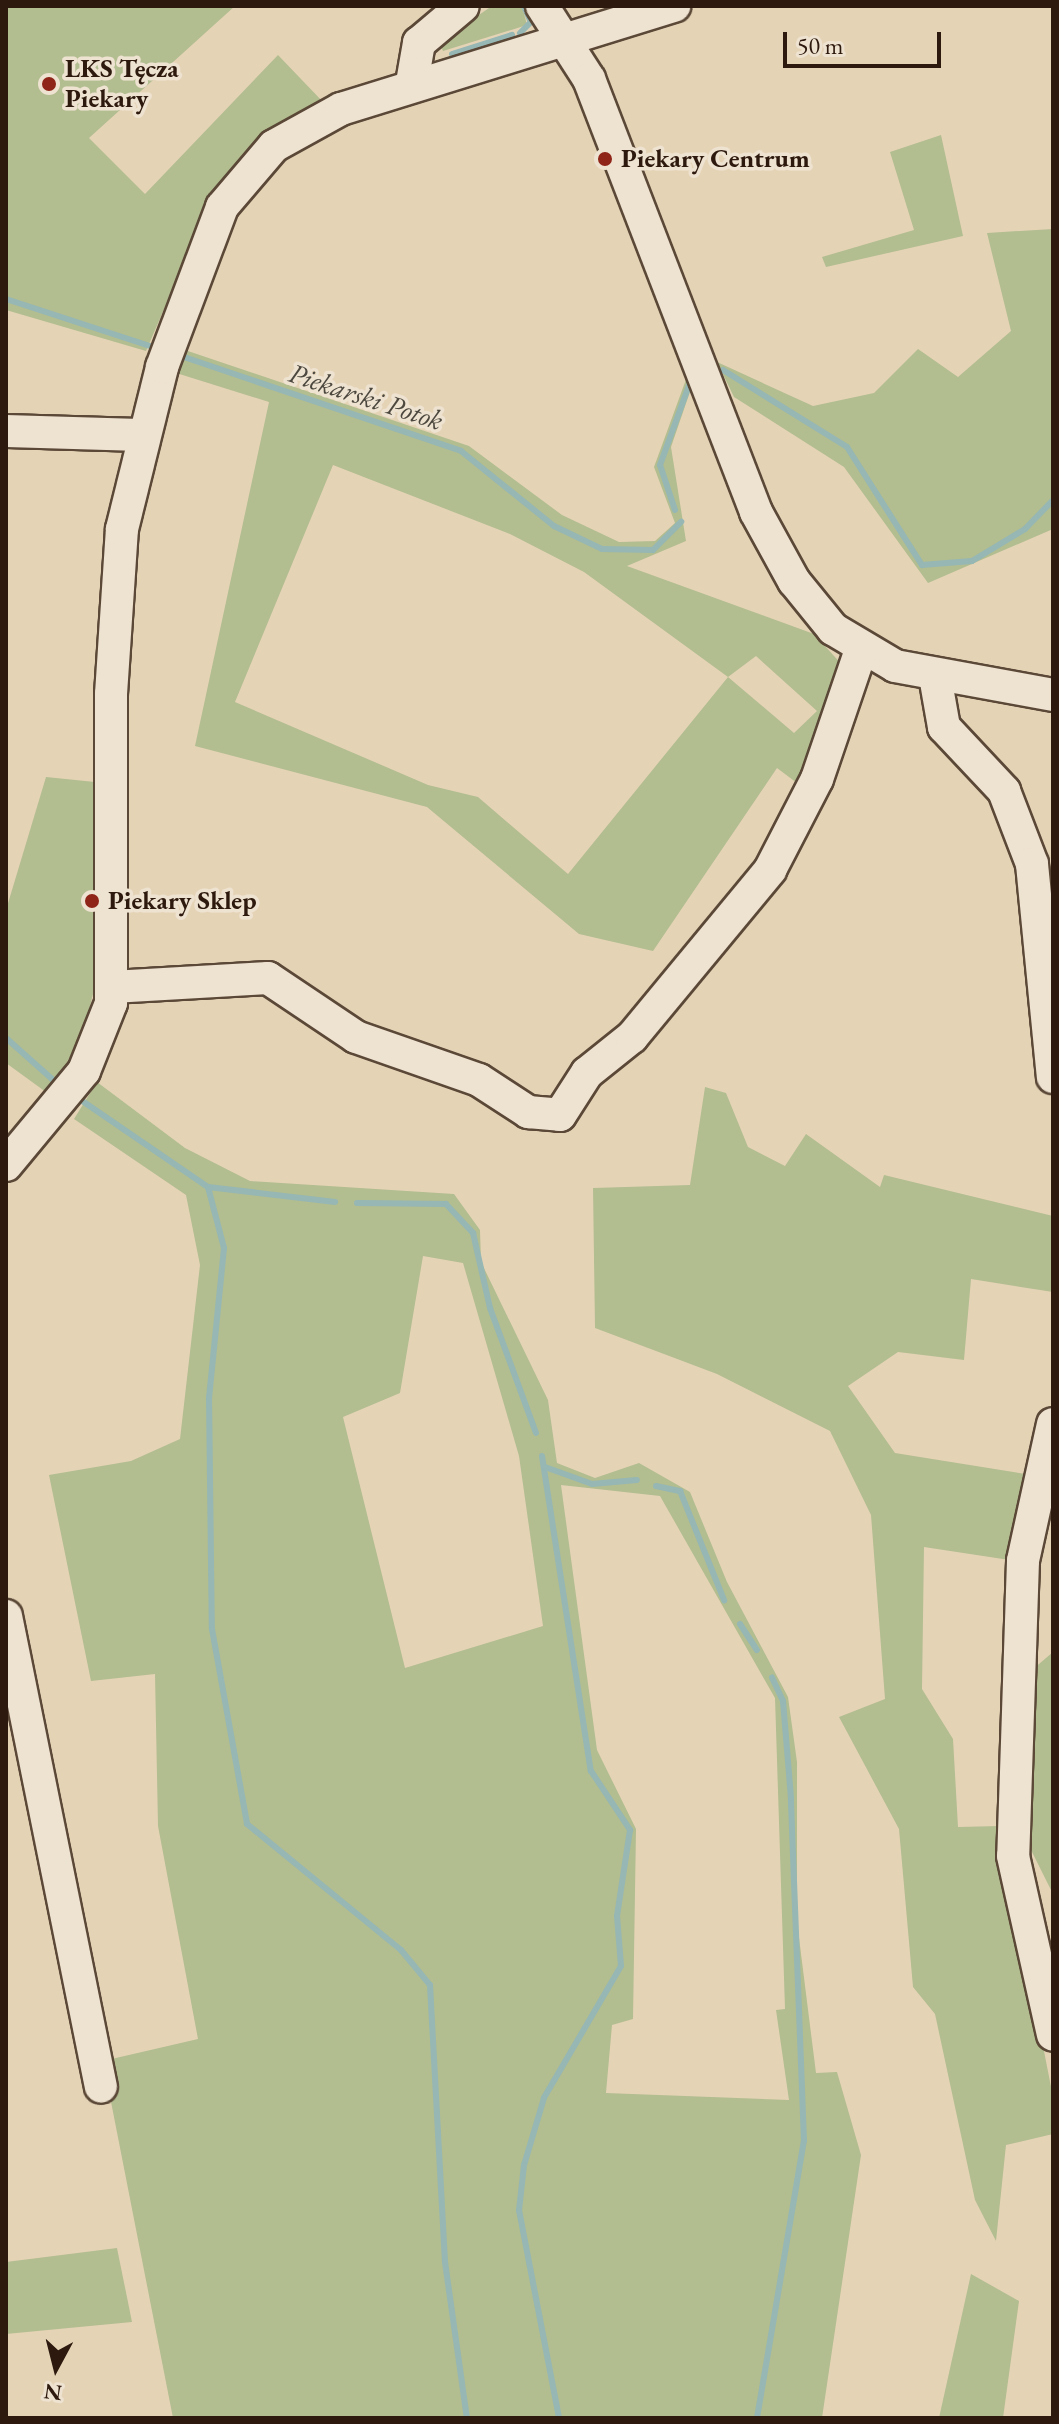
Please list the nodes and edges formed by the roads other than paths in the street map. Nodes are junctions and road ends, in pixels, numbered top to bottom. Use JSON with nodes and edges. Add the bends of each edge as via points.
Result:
{"nodes":[{"id":1,"x":463,"y":6,"type":"edge"},
{"id":2,"x":542,"y":6,"type":"edge"},
{"id":3,"x":674,"y":6,"type":"edge"},
{"id":4,"x":567,"y":40,"type":"junction"},
{"id":5,"x":412,"y":83,"type":"junction"},
{"id":6,"x":6,"y":431,"type":"edge"},
{"id":7,"x":141,"y":435,"type":"junction"},
{"id":8,"x":861,"y":650,"type":"junction"},
{"id":9,"x":935,"y":676,"type":"junction"},
{"id":10,"x":1053,"y":695,"type":"edge"},
{"id":11,"x":112,"y":987,"type":"junction"},
{"id":12,"x":1053,"y":1077,"type":"edge"},
{"id":13,"x":6,"y":1165,"type":"edge"},
{"id":14,"x":1053,"y":1424,"type":"edge"},
{"id":15,"x":6,"y":1616,"type":"edge"},
{"id":16,"x":1053,"y":2035,"type":"edge"},
{"id":17,"x":101,"y":2087,"type":"dead end"}],
"edges":[{"from":1,"to":5,"type":"street","via":[[419,43]]},
{"from":2,"to":4,"type":"street"},
{"from":3,"to":4,"type":"street"},
{"from":4,"to":5,"type":"street"},
{"from":4,"to":8,"type":"street","via":[[756,512],[794,581],[833,629]]},
{"from":5,"to":7,"type":"street","via":[[303,127],[251,168],[212,228]]},
{"from":6,"to":7,"type":"street"},
{"from":7,"to":11,"type":"street","via":[[112,641]]},
{"from":8,"to":9,"type":"street"},
{"from":8,"to":11,"type":"street","via":[[817,779],[770,870],[632,1037],[587,1073],[560,1115],[528,1112],[479,1080],[356,1037],[268,978]]},
{"from":9,"to":10,"type":"street"},
{"from":9,"to":12,"type":"street","via":[[944,727],[1004,791],[1032,864]]},
{"from":11,"to":13,"type":"street","via":[[84,1071],[60,1108]]},
{"from":14,"to":16,"type":"street","via":[[1023,1561],[1013,1856]]},
{"from":15,"to":17,"type":"street"}]}
